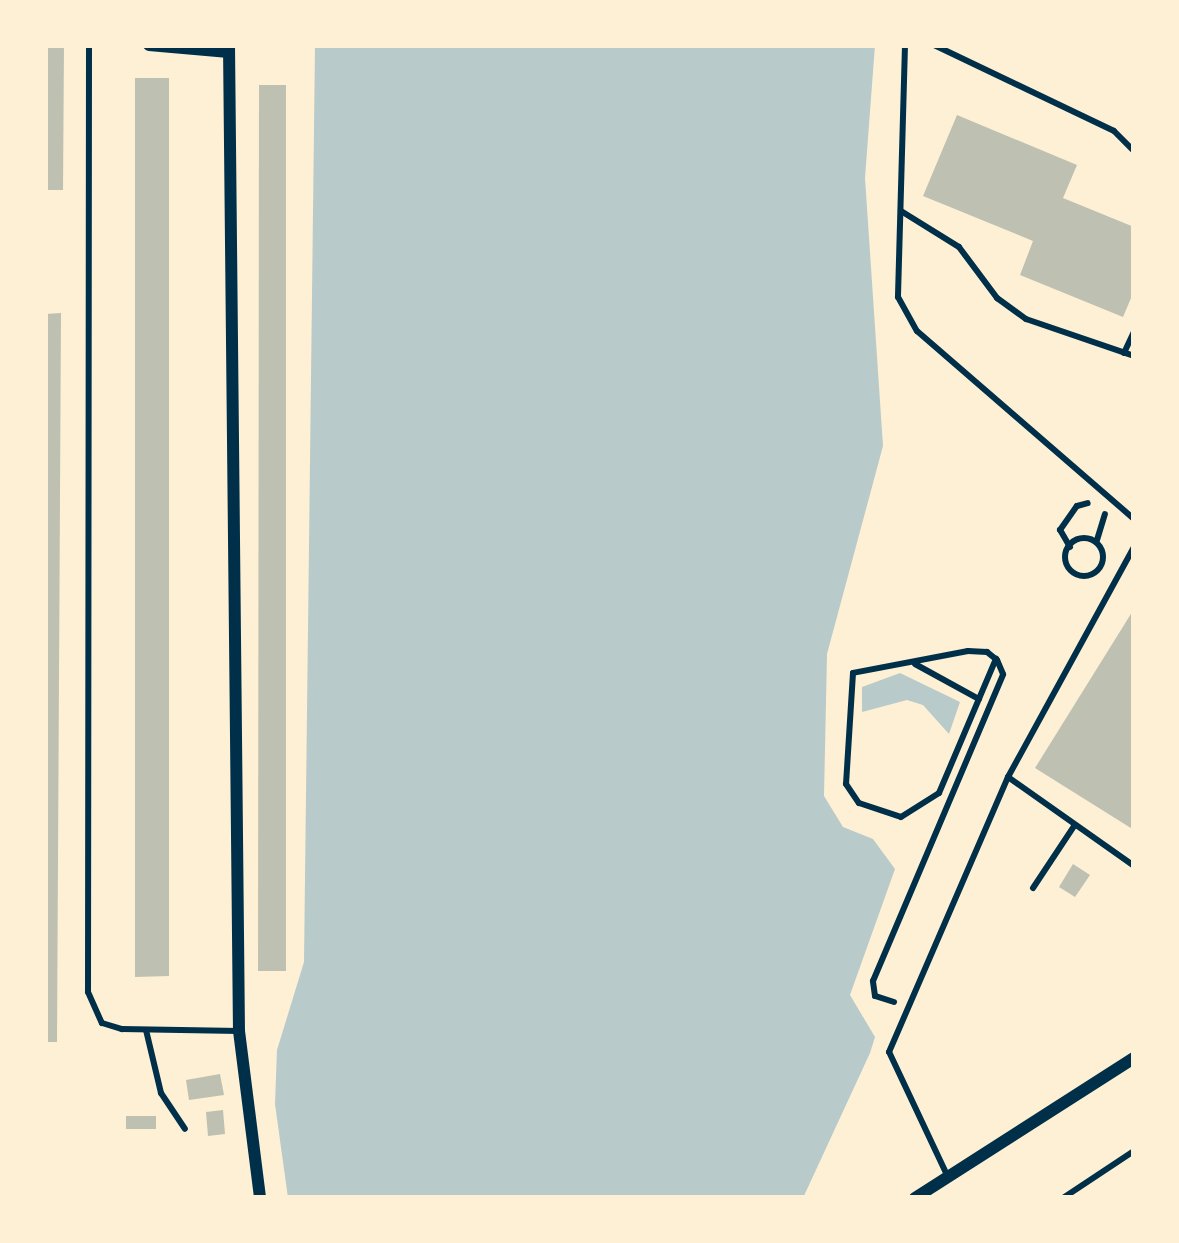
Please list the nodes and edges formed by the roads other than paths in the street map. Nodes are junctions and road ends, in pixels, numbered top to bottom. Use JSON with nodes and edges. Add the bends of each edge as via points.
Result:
{"nodes":[{"id":1,"x":89,"y":45,"type":"edge"},
{"id":2,"x":149,"y":45,"type":"edge"},
{"id":3,"x":905,"y":45,"type":"edge"},
{"id":4,"x":934,"y":45,"type":"edge"},
{"id":5,"x":229,"y":48,"type":"edge"},
{"id":6,"x":1134,"y":151,"type":"edge"},
{"id":7,"x":901,"y":211,"type":"junction"},
{"id":8,"x":1134,"y":332,"type":"edge"},
{"id":9,"x":1124,"y":353,"type":"junction"},
{"id":10,"x":1134,"y":356,"type":"edge"},
{"id":11,"x":1134,"y":519,"type":"edge"},
{"id":12,"x":1134,"y":547,"type":"edge"},
{"id":13,"x":1008,"y":777,"type":"junction"},
{"id":14,"x":1075,"y":824,"type":"junction"},
{"id":15,"x":1134,"y":866,"type":"edge"},
{"id":16,"x":1034,"y":888,"type":"dead end"},
{"id":17,"x":146,"y":1030,"type":"junction"},
{"id":18,"x":239,"y":1030,"type":"junction"},
{"id":19,"x":1134,"y":1058,"type":"edge"},
{"id":20,"x":185,"y":1129,"type":"dead end"},
{"id":21,"x":948,"y":1178,"type":"junction"},
{"id":22,"x":260,"y":1198,"type":"edge"},
{"id":23,"x":915,"y":1198,"type":"edge"}],
"edges":[{"from":1,"to":17,"type":"lane","via":[[88,992],[102,1023]]},
{"from":2,"to":5,"type":"street"},
{"from":3,"to":7,"type":"lane"},
{"from":4,"to":6,"type":"lane","via":[[1114,130]]},
{"from":5,"to":18,"type":"street"},
{"from":7,"to":9,"type":"lane","via":[[959,247],[998,298],[1026,319]]},
{"from":7,"to":11,"type":"lane","via":[[898,297],[916,331]]},
{"from":8,"to":9,"type":"lane"},
{"from":9,"to":10,"type":"lane"},
{"from":12,"to":13,"type":"lane"},
{"from":13,"to":14,"type":"lane"},
{"from":13,"to":21,"type":"lane","via":[[889,1052]]},
{"from":14,"to":15,"type":"lane"},
{"from":14,"to":16,"type":"lane"},
{"from":17,"to":18,"type":"lane"},
{"from":17,"to":20,"type":"lane","via":[[161,1093]]},
{"from":18,"to":22,"type":"street"},
{"from":19,"to":21,"type":"street"},
{"from":21,"to":23,"type":"street"}]}
